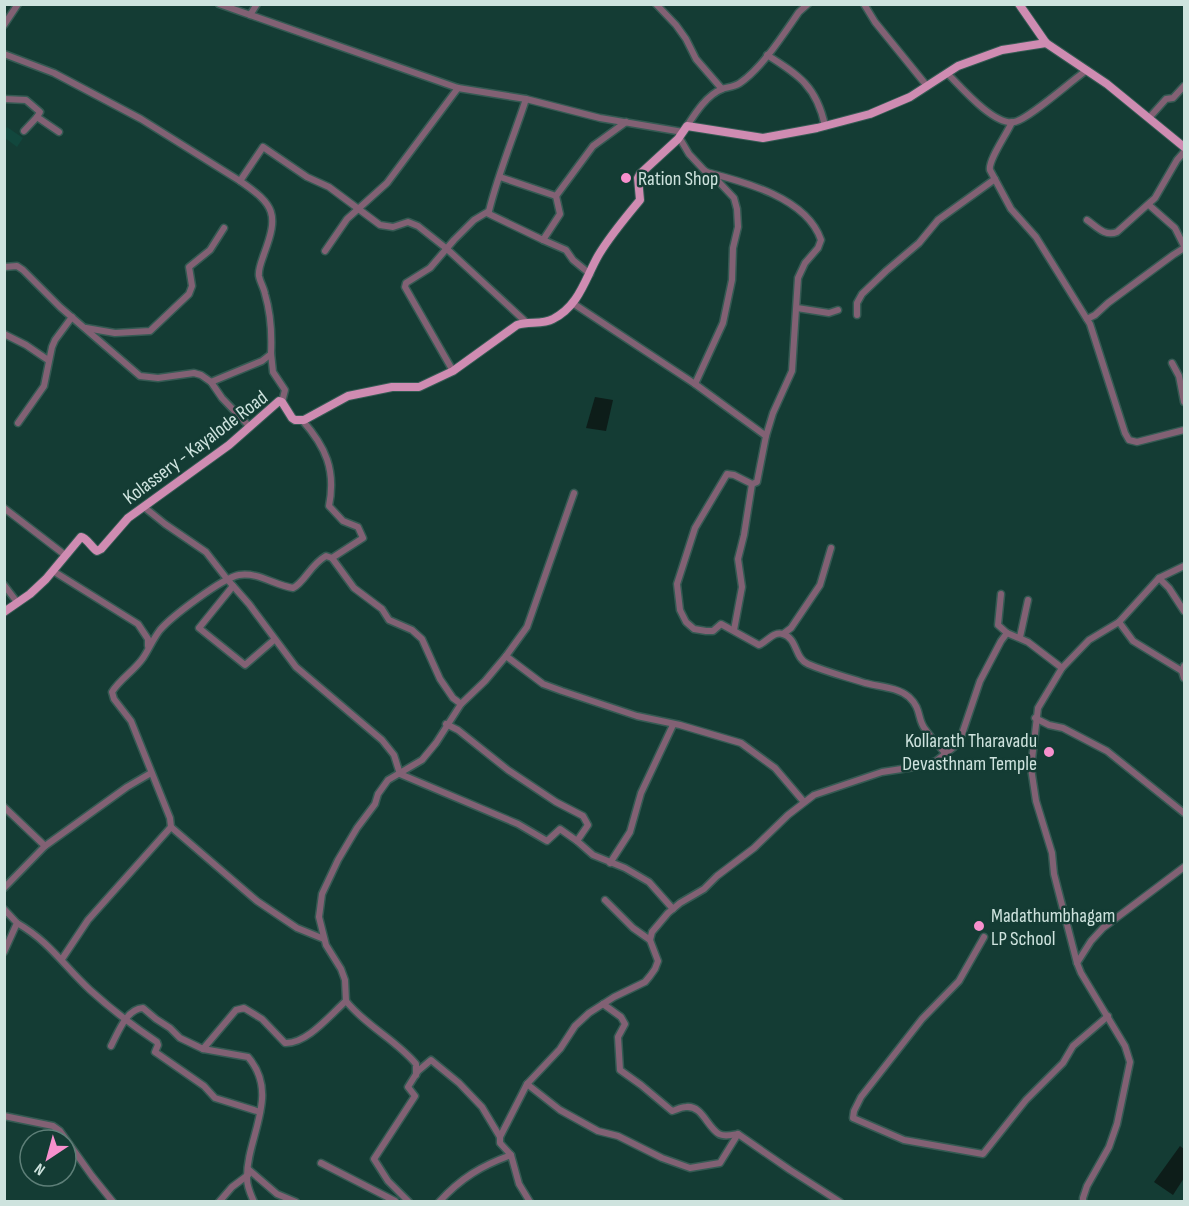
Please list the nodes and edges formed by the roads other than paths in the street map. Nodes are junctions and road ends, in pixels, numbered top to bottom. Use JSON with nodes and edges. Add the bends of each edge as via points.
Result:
{"nodes":[{"id":1,"x":18,"y":4,"type":"edge"},
{"id":2,"x":219,"y":4,"type":"edge"},
{"id":3,"x":257,"y":4,"type":"edge"},
{"id":4,"x":656,"y":4,"type":"edge"},
{"id":5,"x":808,"y":4,"type":"edge"},
{"id":6,"x":864,"y":4,"type":"edge"},
{"id":7,"x":1019,"y":4,"type":"edge"},
{"id":8,"x":250,"y":15,"type":"junction"},
{"id":9,"x":6,"y":16,"type":"edge"},
{"id":10,"x":4,"y":25,"type":"edge"},
{"id":11,"x":1046,"y":43,"type":"junction"},
{"id":12,"x":4,"y":54,"type":"edge"},
{"id":13,"x":767,"y":55,"type":"junction"},
{"id":14,"x":1087,"y":70,"type":"junction"},
{"id":15,"x":947,"y":73,"type":"junction"},
{"id":16,"x":927,"y":86,"type":"junction"},
{"id":17,"x":1185,"y":86,"type":"edge"},
{"id":18,"x":458,"y":88,"type":"junction"},
{"id":19,"x":722,"y":89,"type":"junction"},
{"id":20,"x":4,"y":99,"type":"edge"},
{"id":21,"x":526,"y":99,"type":"junction"},
{"id":22,"x":37,"y":117,"type":"junction"},
{"id":23,"x":1149,"y":118,"type":"junction"},
{"id":24,"x":626,"y":122,"type":"junction"},
{"id":25,"x":1012,"y":122,"type":"junction"},
{"id":26,"x":825,"y":126,"type":"junction"},
{"id":27,"x":24,"y":131,"type":"dead end"},
{"id":28,"x":59,"y":132,"type":"dead end"},
{"id":29,"x":683,"y":132,"type":"junction"},
{"id":30,"x":1183,"y":146,"type":"edge"},
{"id":31,"x":706,"y":172,"type":"junction"},
{"id":32,"x":500,"y":177,"type":"junction"},
{"id":33,"x":995,"y":179,"type":"junction"},
{"id":34,"x":240,"y":181,"type":"junction"},
{"id":35,"x":556,"y":196,"type":"junction"},
{"id":36,"x":1149,"y":205,"type":"junction"},
{"id":37,"x":360,"y":210,"type":"junction"},
{"id":38,"x":487,"y":213,"type":"junction"},
{"id":39,"x":1087,"y":220,"type":"dead end"},
{"id":40,"x":224,"y":228,"type":"dead end"},
{"id":41,"x":543,"y":240,"type":"junction"},
{"id":42,"x":1185,"y":247,"type":"edge"},
{"id":43,"x":447,"y":249,"type":"junction"},
{"id":44,"x":325,"y":250,"type":"dead end"},
{"id":45,"x":5,"y":268,"type":"edge"},
{"id":46,"x":590,"y":274,"type":"junction"},
{"id":47,"x":574,"y":304,"type":"junction"},
{"id":48,"x":797,"y":308,"type":"junction"},
{"id":49,"x":838,"y":310,"type":"dead end"},
{"id":50,"x":857,"y":315,"type":"dead end"},
{"id":51,"x":72,"y":317,"type":"junction"},
{"id":52,"x":1087,"y":319,"type":"junction"},
{"id":53,"x":526,"y":322,"type":"junction"},
{"id":54,"x":86,"y":327,"type":"junction"},
{"id":55,"x":4,"y":334,"type":"edge"},
{"id":56,"x":271,"y":351,"type":"junction"},
{"id":57,"x":48,"y":360,"type":"junction"},
{"id":58,"x":1172,"y":363,"type":"dead end"},
{"id":59,"x":453,"y":371,"type":"junction"},
{"id":60,"x":211,"y":382,"type":"junction"},
{"id":61,"x":695,"y":384,"type":"junction"},
{"id":62,"x":282,"y":402,"type":"junction"},
{"id":63,"x":1185,"y":402,"type":"edge"},
{"id":64,"x":302,"y":420,"type":"junction"},
{"id":65,"x":18,"y":423,"type":"dead end"},
{"id":66,"x":250,"y":427,"type":"junction"},
{"id":67,"x":1185,"y":430,"type":"edge"},
{"id":68,"x":766,"y":436,"type":"junction"},
{"id":69,"x":752,"y":484,"type":"junction"},
{"id":70,"x":574,"y":493,"type":"dead end"},
{"id":71,"x":144,"y":507,"type":"junction"},
{"id":72,"x":4,"y":508,"type":"edge"},
{"id":73,"x":831,"y":548,"type":"dead end"},
{"id":74,"x":65,"y":555,"type":"junction"},
{"id":75,"x":332,"y":558,"type":"junction"},
{"id":76,"x":1185,"y":566,"type":"edge"},
{"id":77,"x":53,"y":571,"type":"junction"},
{"id":78,"x":1159,"y":578,"type":"junction"},
{"id":79,"x":227,"y":579,"type":"junction"},
{"id":80,"x":4,"y":585,"type":"edge"},
{"id":81,"x":233,"y":586,"type":"junction"},
{"id":82,"x":1001,"y":594,"type":"dead end"},
{"id":83,"x":1028,"y":600,"type":"dead end"},
{"id":84,"x":17,"y":602,"type":"junction"},
{"id":85,"x":1185,"y":611,"type":"edge"},
{"id":86,"x":4,"y":612,"type":"edge"},
{"id":87,"x":1119,"y":622,"type":"junction"},
{"id":88,"x":734,"y":630,"type":"junction"},
{"id":89,"x":1007,"y":633,"type":"junction"},
{"id":90,"x":783,"y":634,"type":"junction"},
{"id":91,"x":1020,"y":638,"type":"junction"},
{"id":92,"x":274,"y":640,"type":"junction"},
{"id":93,"x":147,"y":648,"type":"junction"},
{"id":94,"x":506,"y":656,"type":"junction"},
{"id":95,"x":1062,"y":668,"type":"junction"},
{"id":96,"x":1184,"y":672,"type":"edge"},
{"id":97,"x":461,"y":704,"type":"junction"},
{"id":98,"x":1035,"y":718,"type":"junction"},
{"id":99,"x":446,"y":724,"type":"junction"},
{"id":100,"x":674,"y":725,"type":"junction"},
{"id":101,"x":946,"y":754,"type":"junction"},
{"id":102,"x":151,"y":773,"type":"junction"},
{"id":103,"x":400,"y":774,"type":"junction"},
{"id":104,"x":804,"y":802,"type":"junction"},
{"id":105,"x":4,"y":807,"type":"edge"},
{"id":106,"x":1185,"y":813,"type":"edge"},
{"id":107,"x":171,"y":827,"type":"junction"},
{"id":108,"x":576,"y":842,"type":"junction"},
{"id":109,"x":45,"y":846,"type":"junction"},
{"id":110,"x":610,"y":862,"type":"junction"},
{"id":111,"x":1185,"y":867,"type":"edge"},
{"id":112,"x":4,"y":888,"type":"edge"},
{"id":113,"x":605,"y":900,"type":"dead end"},
{"id":114,"x":4,"y":909,"type":"edge"},
{"id":115,"x":673,"y":909,"type":"junction"},
{"id":116,"x":17,"y":923,"type":"junction"},
{"id":117,"x":984,"y":937,"type":"dead end"},
{"id":118,"x":324,"y":939,"type":"junction"},
{"id":119,"x":650,"y":940,"type":"junction"},
{"id":120,"x":4,"y":952,"type":"edge"},
{"id":121,"x":62,"y":959,"type":"junction"},
{"id":122,"x":1077,"y":963,"type":"junction"},
{"id":123,"x":346,"y":1001,"type":"junction"},
{"id":124,"x":603,"y":1004,"type":"junction"},
{"id":125,"x":1108,"y":1016,"type":"junction"},
{"id":126,"x":125,"y":1021,"type":"junction"},
{"id":127,"x":111,"y":1046,"type":"dead end"},
{"id":128,"x":203,"y":1049,"type":"junction"},
{"id":129,"x":416,"y":1075,"type":"junction"},
{"id":130,"x":527,"y":1084,"type":"junction"},
{"id":131,"x":260,"y":1112,"type":"junction"},
{"id":132,"x":4,"y":1116,"type":"edge"},
{"id":133,"x":738,"y":1134,"type":"junction"},
{"id":134,"x":500,"y":1137,"type":"junction"},
{"id":135,"x":511,"y":1155,"type":"junction"},
{"id":136,"x":321,"y":1163,"type":"dead end"},
{"id":137,"x":248,"y":1172,"type":"junction"},
{"id":138,"x":401,"y":1194,"type":"junction"},
{"id":139,"x":394,"y":1201,"type":"edge"},
{"id":140,"x":113,"y":1202,"type":"edge"},
{"id":141,"x":219,"y":1202,"type":"edge"},
{"id":142,"x":254,"y":1202,"type":"edge"},
{"id":143,"x":296,"y":1202,"type":"edge"},
{"id":144,"x":409,"y":1202,"type":"edge"},
{"id":145,"x":439,"y":1202,"type":"edge"},
{"id":146,"x":530,"y":1202,"type":"edge"},
{"id":147,"x":840,"y":1202,"type":"edge"},
{"id":148,"x":1083,"y":1202,"type":"edge"}],
"edges":[{"from":1,"to":9,"type":"street"},
{"from":2,"to":8,"type":"street"},
{"from":3,"to":8,"type":"street"},
{"from":4,"to":19,"type":"street"},
{"from":5,"to":13,"type":"street"},
{"from":6,"to":16,"type":"street"},
{"from":7,"to":11,"type":"main road"},
{"from":8,"to":18,"type":"street"},
{"from":9,"to":10,"type":"street"},
{"from":11,"to":14,"type":"main road"},
{"from":11,"to":15,"type":"main road","via":[[1002,50]]},
{"from":12,"to":34,"type":"street","via":[[54,74],[141,119]]},
{"from":13,"to":19,"type":"street","via":[[738,84]]},
{"from":13,"to":26,"type":"street","via":[[797,73],[807,85],[821,108]]},
{"from":14,"to":23,"type":"main road"},
{"from":14,"to":25,"type":"street"},
{"from":15,"to":16,"type":"main road"},
{"from":15,"to":25,"type":"street","via":[[977,104]]},
{"from":16,"to":26,"type":"main road","via":[[870,114]]},
{"from":17,"to":23,"type":"street"},
{"from":18,"to":21,"type":"street"},
{"from":18,"to":37,"type":"street","via":[[387,183]]},
{"from":19,"to":29,"type":"street","via":[[706,102]]},
{"from":20,"to":22,"type":"street","via":[[26,100],[40,112]]},
{"from":21,"to":24,"type":"street"},
{"from":21,"to":32,"type":"street"},
{"from":22,"to":27,"type":"street"},
{"from":22,"to":28,"type":"street"},
{"from":23,"to":30,"type":"main road"},
{"from":24,"to":29,"type":"street"},
{"from":24,"to":35,"type":"street","via":[[593,146]]},
{"from":25,"to":33,"type":"street","via":[[989,165]]},
{"from":26,"to":29,"type":"main road","via":[[763,138]]},
{"from":29,"to":31,"type":"street","via":[[689,154]]},
{"from":29,"to":46,"type":"main road","via":[[640,174],[640,200],[599,255]]},
{"from":30,"to":36,"type":"street"},
{"from":31,"to":48,"type":"street","via":[[771,193],[798,210],[818,230],[818,248],[798,278]]},
{"from":31,"to":61,"type":"street","via":[[734,198],[738,227],[723,323]]},
{"from":32,"to":35,"type":"street"},
{"from":32,"to":38,"type":"street"},
{"from":33,"to":50,"type":"street","via":[[938,220],[919,243],[862,294]]},
{"from":33,"to":52,"type":"street","via":[[1011,209],[1036,237]]},
{"from":34,"to":37,"type":"street","via":[[263,147]]},
{"from":34,"to":56,"type":"street","via":[[258,193],[273,216],[273,230],[259,276],[271,315]]},
{"from":35,"to":41,"type":"street","via":[[560,214]]},
{"from":36,"to":39,"type":"street","via":[[1111,235]]},
{"from":36,"to":42,"type":"street","via":[[1175,228]]},
{"from":37,"to":43,"type":"street","via":[[380,225],[408,222],[418,226]]},
{"from":37,"to":44,"type":"street","via":[[347,219]]},
{"from":38,"to":41,"type":"street"},
{"from":38,"to":43,"type":"street","via":[[474,220]]},
{"from":40,"to":54,"type":"street","via":[[210,250],[189,267],[189,294],[150,331],[115,333]]},
{"from":41,"to":46,"type":"street","via":[[566,250]]},
{"from":42,"to":52,"type":"street"},
{"from":43,"to":53,"type":"street"},
{"from":43,"to":59,"type":"street","via":[[405,287]]},
{"from":45,"to":51,"type":"street","via":[[11,265],[23,270]]},
{"from":46,"to":47,"type":"main road"},
{"from":47,"to":53,"type":"main road","via":[[553,320]]},
{"from":47,"to":61,"type":"street"},
{"from":48,"to":49,"type":"street"},
{"from":48,"to":68,"type":"street","via":[[792,371]]},
{"from":51,"to":54,"type":"street"},
{"from":51,"to":57,"type":"street","via":[[55,340]]},
{"from":52,"to":67,"type":"street","via":[[1129,440],[1137,442]]},
{"from":53,"to":59,"type":"main road"},
{"from":54,"to":60,"type":"street","via":[[140,375],[172,377],[194,373]]},
{"from":55,"to":57,"type":"street"},
{"from":56,"to":60,"type":"street","via":[[262,361]]},
{"from":56,"to":62,"type":"street","via":[[273,372],[285,390]]},
{"from":57,"to":65,"type":"street","via":[[44,386]]},
{"from":58,"to":63,"type":"street"},
{"from":59,"to":64,"type":"main road","via":[[419,387],[392,387],[348,396]]},
{"from":60,"to":66,"type":"street"},
{"from":61,"to":68,"type":"street"},
{"from":62,"to":64,"type":"main road","name":"Kolassery - Kayalode Road","via":[[292,418]]},
{"from":62,"to":66,"type":"main road","name":"Kolassery - Kayalode Road"},
{"from":64,"to":75,"type":"street","via":[[329,461],[333,488],[329,506],[343,520],[358,527],[363,538]]},
{"from":66,"to":71,"type":"main road","name":"Kolassery - Kayalode Road"},
{"from":68,"to":69,"type":"street","via":[[759,479]]},
{"from":69,"to":88,"type":"street","via":[[738,559],[742,586]]},
{"from":69,"to":88,"type":"street","via":[[734,475],[724,476],[695,528],[677,584],[680,610],[694,629],[713,631],[721,624]]},
{"from":70,"to":94,"type":"street","via":[[527,627]]},
{"from":71,"to":74,"type":"main road","name":"Kolassery - Kayalode Road","via":[[128,518],[101,549],[93,548],[81,537]]},
{"from":71,"to":79,"type":"street","via":[[206,552]]},
{"from":72,"to":74,"type":"street"},
{"from":73,"to":90,"type":"street","via":[[820,585]]},
{"from":74,"to":77,"type":"main road","name":"Kolassery - Kayalode Road"},
{"from":75,"to":79,"type":"street","via":[[326,556],[314,564],[293,588],[255,576]]},
{"from":75,"to":97,"type":"street","via":[[354,588],[382,609],[389,620],[422,639],[440,679]]},
{"from":76,"to":78,"type":"street"},
{"from":77,"to":84,"type":"main road","name":"Kolassery - Kayalode Road"},
{"from":77,"to":93,"type":"street","via":[[138,624],[148,639]]},
{"from":78,"to":85,"type":"street"},
{"from":78,"to":87,"type":"street"},
{"from":79,"to":81,"type":"street"},
{"from":79,"to":93,"type":"street","via":[[161,629]]},
{"from":80,"to":84,"type":"street"},
{"from":81,"to":92,"type":"street"},
{"from":81,"to":92,"type":"street","via":[[199,628],[245,665]]},
{"from":82,"to":89,"type":"street","via":[[998,626]]},
{"from":83,"to":91,"type":"street"},
{"from":84,"to":86,"type":"main road","name":"Kolassery - Kayalode Road"},
{"from":87,"to":95,"type":"street","via":[[1089,640]]},
{"from":87,"to":96,"type":"street","via":[[1133,641]]},
{"from":88,"to":90,"type":"street","via":[[759,645],[771,636]]},
{"from":89,"to":91,"type":"street"},
{"from":89,"to":101,"type":"street","via":[[980,681],[961,737]]},
{"from":90,"to":101,"type":"street","via":[[793,640],[800,658],[809,664],[908,696],[919,711],[923,728]]},
{"from":91,"to":95,"type":"street"},
{"from":92,"to":103,"type":"street","via":[[296,667],[382,740],[394,755]]},
{"from":93,"to":102,"type":"street","via":[[112,692],[131,721]]},
{"from":94,"to":97,"type":"street"},
{"from":94,"to":100,"type":"street","via":[[543,684]]},
{"from":95,"to":98,"type":"street"},
{"from":97,"to":99,"type":"street"},
{"from":98,"to":106,"type":"street","via":[[1107,751]]},
{"from":98,"to":122,"type":"street","via":[[1031,768],[1036,801]]},
{"from":99,"to":103,"type":"street","via":[[422,760]]},
{"from":99,"to":108,"type":"street","via":[[556,802],[584,816],[588,825]]},
{"from":100,"to":104,"type":"street","via":[[741,743],[775,768]]},
{"from":100,"to":110,"type":"street","via":[[641,793],[630,832]]},
{"from":101,"to":104,"type":"street","via":[[921,766],[882,772],[840,785]]},
{"from":102,"to":107,"type":"street"},
{"from":102,"to":109,"type":"street"},
{"from":103,"to":108,"type":"street","via":[[518,824],[547,841],[560,829]]},
{"from":103,"to":118,"type":"street","via":[[388,780],[378,794],[322,894],[320,917]]},
{"from":104,"to":115,"type":"street","via":[[704,889]]},
{"from":105,"to":109,"type":"street"},
{"from":107,"to":118,"type":"street","via":[[257,901],[297,928]]},
{"from":107,"to":121,"type":"street","via":[[88,920]]},
{"from":108,"to":110,"type":"street"},
{"from":109,"to":112,"type":"street"},
{"from":110,"to":115,"type":"street","via":[[649,882]]},
{"from":111,"to":122,"type":"street","via":[[1103,928]]},
{"from":113,"to":119,"type":"street"},
{"from":114,"to":116,"type":"street"},
{"from":115,"to":119,"type":"street","via":[[652,932]]},
{"from":116,"to":120,"type":"street"},
{"from":116,"to":121,"type":"street","via":[[41,938]]},
{"from":117,"to":125,"type":"street","via":[[959,981],[922,1019],[861,1097],[854,1118],[904,1140],[983,1154],[1026,1100],[1063,1063],[1073,1046]]},
{"from":118,"to":123,"type":"street","via":[[345,980]]},
{"from":119,"to":124,"type":"street","via":[[658,961],[650,976]]},
{"from":121,"to":126,"type":"street"},
{"from":122,"to":125,"type":"street"},
{"from":123,"to":128,"type":"street","via":[[304,1039],[293,1043],[285,1043],[262,1019],[244,1008],[236,1010]]},
{"from":123,"to":129,"type":"street","via":[[362,1019],[408,1054],[416,1064]]},
{"from":124,"to":130,"type":"street","via":[[575,1026]]},
{"from":124,"to":133,"type":"street","via":[[625,1024],[618,1036],[620,1070],[672,1111],[693,1108],[718,1133]]},
{"from":125,"to":148,"type":"street","via":[[1130,1062],[1117,1124]]},
{"from":126,"to":127,"type":"street"},
{"from":126,"to":128,"type":"street","via":[[143,1008],[180,1038]]},
{"from":126,"to":131,"type":"street","via":[[157,1042],[155,1052],[215,1098]]},
{"from":128,"to":131,"type":"street","via":[[248,1056],[261,1080]]},
{"from":129,"to":134,"type":"street","via":[[431,1060],[482,1107]]},
{"from":129,"to":138,"type":"street","via":[[408,1087],[415,1096],[374,1159]]},
{"from":130,"to":133,"type":"street","via":[[560,1110],[598,1131],[690,1168],[720,1163]]},
{"from":130,"to":134,"type":"street"},
{"from":131,"to":137,"type":"street"},
{"from":132,"to":140,"type":"street","via":[[56,1128]]},
{"from":133,"to":147,"type":"street"},
{"from":134,"to":135,"type":"street","via":[[500,1143]]},
{"from":135,"to":145,"type":"street","via":[[463,1178]]},
{"from":135,"to":146,"type":"street","via":[[519,1184]]},
{"from":136,"to":139,"type":"street"},
{"from":137,"to":141,"type":"street"},
{"from":137,"to":142,"type":"street"},
{"from":137,"to":143,"type":"street","via":[[277,1194]]},
{"from":138,"to":139,"type":"street"},
{"from":138,"to":144,"type":"street"}]}
